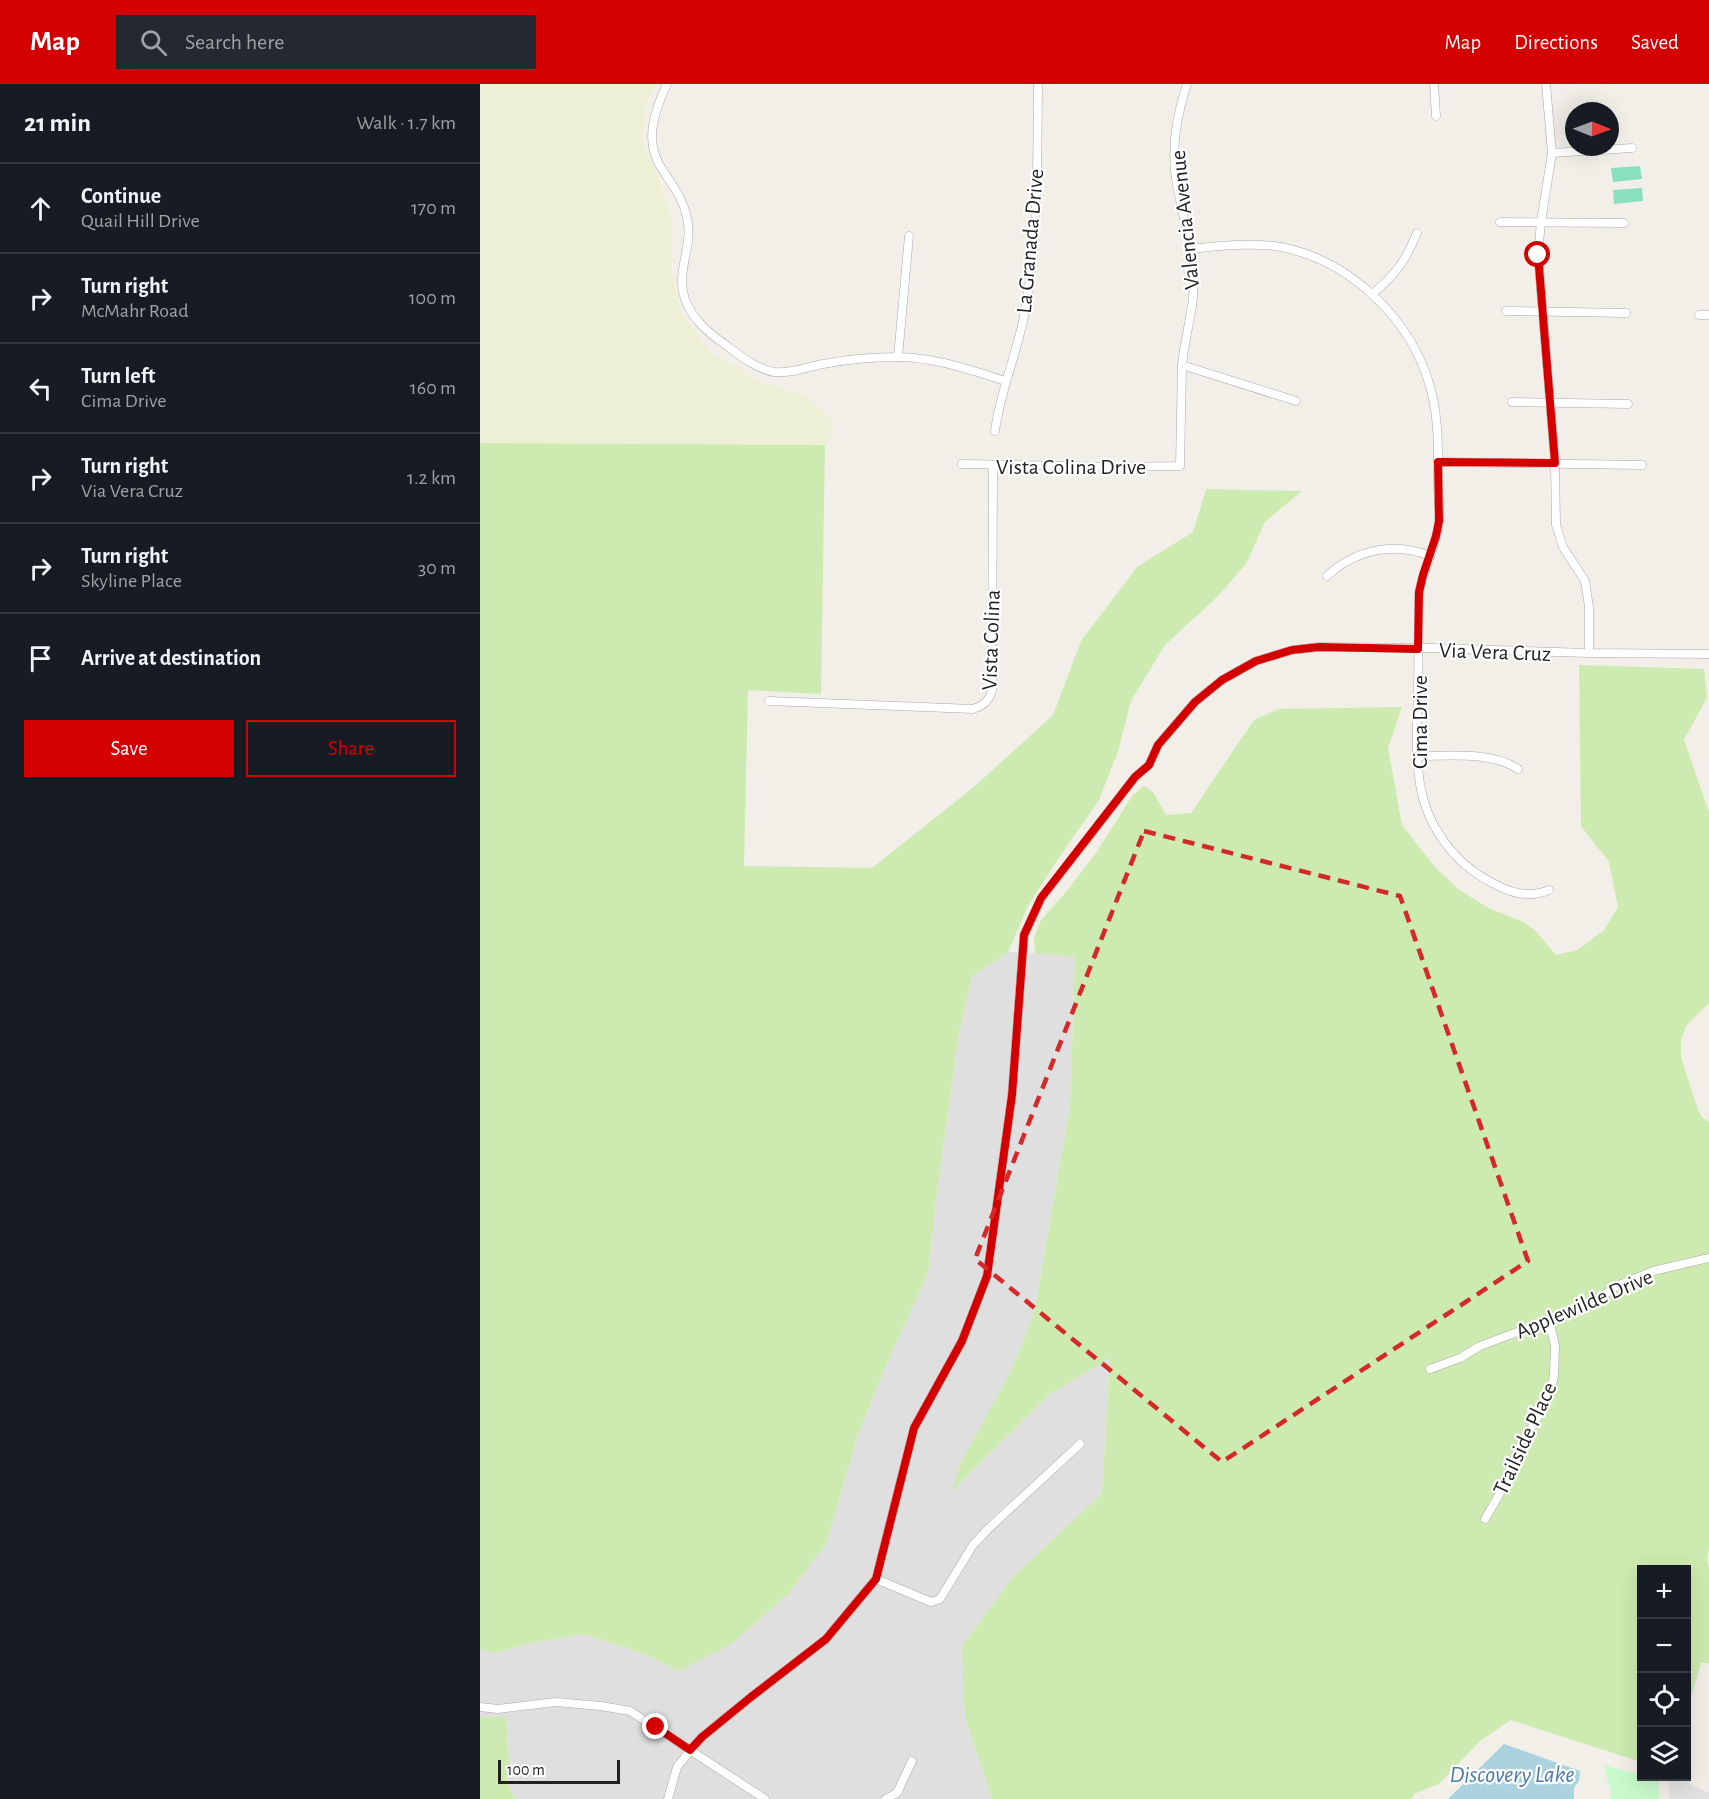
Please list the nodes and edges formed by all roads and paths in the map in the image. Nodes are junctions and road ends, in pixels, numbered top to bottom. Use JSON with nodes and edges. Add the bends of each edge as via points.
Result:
{"nodes":[{"id":1,"x":667,"y":84,"type":"edge"},
{"id":2,"x":1038,"y":84,"type":"edge"},
{"id":3,"x":1187,"y":84,"type":"edge"},
{"id":4,"x":1434,"y":84,"type":"edge"},
{"id":5,"x":1546,"y":84,"type":"edge"},
{"id":6,"x":1436,"y":116,"type":"dead end"},
{"id":7,"x":1632,"y":148,"type":"dead end"},
{"id":8,"x":1552,"y":153,"type":"junction"},
{"id":9,"x":1500,"y":222,"type":"dead end"},
{"id":10,"x":1541,"y":222,"type":"junction"},
{"id":11,"x":1624,"y":223,"type":"dead end"},
{"id":12,"x":1417,"y":233,"type":"dead end"},
{"id":13,"x":909,"y":236,"type":"dead end"},
{"id":14,"x":1190,"y":249,"type":"junction"},
{"id":15,"x":1372,"y":294,"type":"junction"},
{"id":16,"x":1506,"y":311,"type":"dead end"},
{"id":17,"x":1543,"y":312,"type":"junction"},
{"id":18,"x":1626,"y":313,"type":"dead end"},
{"id":19,"x":1699,"y":315,"type":"dead end"},
{"id":20,"x":1709,"y":315,"type":"edge"},
{"id":21,"x":898,"y":357,"type":"junction"},
{"id":22,"x":1182,"y":365,"type":"junction"},
{"id":23,"x":1006,"y":381,"type":"junction"},
{"id":24,"x":1296,"y":401,"type":"dead end"},
{"id":25,"x":1512,"y":402,"type":"dead end"},
{"id":26,"x":1551,"y":402,"type":"junction"},
{"id":27,"x":1628,"y":404,"type":"dead end"},
{"id":28,"x":994,"y":431,"type":"dead end"},
{"id":29,"x":1438,"y":462,"type":"junction"},
{"id":30,"x":1555,"y":463,"type":"junction"},
{"id":31,"x":962,"y":464,"type":"dead end"},
{"id":32,"x":1642,"y":465,"type":"dead end"},
{"id":33,"x":993,"y":466,"type":"junction"},
{"id":34,"x":1180,"y":466,"type":"joint"},
{"id":35,"x":1430,"y":556,"type":"junction"},
{"id":36,"x":1327,"y":576,"type":"dead end"},
{"id":37,"x":1418,"y":649,"type":"junction"},
{"id":38,"x":1589,"y":653,"type":"junction"},
{"id":39,"x":1709,"y":654,"type":"edge"},
{"id":40,"x":769,"y":701,"type":"dead end"},
{"id":41,"x":1417,"y":756,"type":"junction"},
{"id":42,"x":1518,"y":769,"type":"dead end"},
{"id":43,"x":1549,"y":890,"type":"dead end"},
{"id":44,"x":1709,"y":1258,"type":"edge"},
{"id":45,"x":1549,"y":1320,"type":"junction"},
{"id":46,"x":1430,"y":1369,"type":"dead end"},
{"id":47,"x":1080,"y":1444,"type":"dead end"},
{"id":48,"x":1485,"y":1519,"type":"dead end"},
{"id":49,"x":876,"y":1579,"type":"junction"},
{"id":50,"x":480,"y":1707,"type":"edge"},
{"id":51,"x":690,"y":1750,"type":"junction"},
{"id":52,"x":912,"y":1761,"type":"dead end"},
{"id":53,"x":668,"y":1799,"type":"edge"},
{"id":54,"x":765,"y":1799,"type":"edge"},
{"id":55,"x":886,"y":1799,"type":"edge"}],
"edges":[{"from":1,"to":21,"type":"street","via":[[657,105],[652,135],[658,162],[680,194],[688,222],[681,279],[690,312],[707,332],[754,365],[774,372],[869,357]]},
{"from":2,"to":23,"type":"street","name":"La Granada Drive","via":[[1034,243],[1023,321]]},
{"from":3,"to":14,"type":"street","name":"Valencia Avenue","via":[[1174,152]]},
{"from":4,"to":6,"type":"street"},
{"from":5,"to":8,"type":"street"},
{"from":7,"to":8,"type":"street"},
{"from":8,"to":10,"type":"street"},
{"from":9,"to":10,"type":"street"},
{"from":10,"to":11,"type":"street"},
{"from":10,"to":17,"type":"street","via":[[1538,255]]},
{"from":12,"to":15,"type":"street","via":[[1400,267]]},
{"from":13,"to":21,"type":"street"},
{"from":14,"to":15,"type":"street","name":"Cima Drive","via":[[1259,244],[1282,247],[1341,270]]},
{"from":14,"to":22,"type":"street","name":"Valencia Avenue","via":[[1193,296]]},
{"from":15,"to":29,"type":"street","name":"Cima Drive","via":[[1392,315],[1424,366],[1437,420]]},
{"from":16,"to":17,"type":"street"},
{"from":17,"to":18,"type":"street"},
{"from":17,"to":26,"type":"street"},
{"from":19,"to":20,"type":"street"},
{"from":21,"to":23,"type":"street","via":[[946,362]]},
{"from":22,"to":24,"type":"street"},
{"from":22,"to":34,"type":"street","name":"Valencia Avenue"},
{"from":23,"to":28,"type":"street","name":"La Granada Drive"},
{"from":25,"to":26,"type":"street"},
{"from":26,"to":27,"type":"street"},
{"from":26,"to":30,"type":"street"},
{"from":29,"to":30,"type":"street"},
{"from":29,"to":35,"type":"street","name":"Cima Drive","via":[[1439,521]]},
{"from":30,"to":32,"type":"street"},
{"from":30,"to":38,"type":"street","via":[[1556,525],[1563,547],[1585,581]]},
{"from":31,"to":33,"type":"street","name":"Vista Colina Drive"},
{"from":33,"to":34,"type":"street","name":"Vista Colina Drive"},
{"from":33,"to":40,"type":"street","name":"Vista Colina","via":[[989,700],[973,709]]},
{"from":35,"to":36,"type":"street","via":[[1392,548],[1366,552],[1350,558]]},
{"from":35,"to":37,"type":"street","name":"Cima Drive","via":[[1419,592]]},
{"from":37,"to":38,"type":"street","name":"Via Vera Cruz"},
{"from":37,"to":41,"type":"street","name":"Cima Drive"},
{"from":37,"to":49,"type":"street","name":"Via Vera Cruz","via":[[1292,650],[1256,661],[1222,680],[1195,702],[1158,745],[1149,765],[1135,777],[1041,898],[1024,935],[1012,1095],[987,1276],[962,1341],[914,1428]]},
{"from":38,"to":39,"type":"street","name":"Via Vera Cruz"},
{"from":41,"to":42,"type":"street","via":[[1486,757]]},
{"from":41,"to":43,"type":"street","name":"Cima Drive","via":[[1420,784],[1433,824],[1458,859],[1506,891],[1522,895]]},
{"from":44,"to":45,"type":"street","name":"Applewilde Drive","via":[[1653,1271],[1617,1286],[1587,1306]]},
{"from":45,"to":46,"type":"street","name":"Applewilde Drive"},
{"from":45,"to":48,"type":"street","name":"Trailside Place","via":[[1555,1346],[1550,1393]]},
{"from":47,"to":49,"type":"street","via":[[981,1537],[940,1599],[931,1602]]},
{"from":49,"to":51,"type":"street","name":"Via Vera Cruz","via":[[826,1639]]},
{"from":50,"to":51,"type":"street","via":[[498,1709],[556,1702],[630,1711]]},
{"from":51,"to":53,"type":"street","name":"Via Vera Cruz","via":[[677,1767]]},
{"from":51,"to":54,"type":"street"},
{"from":52,"to":55,"type":"street","via":[[897,1793]]}]}
